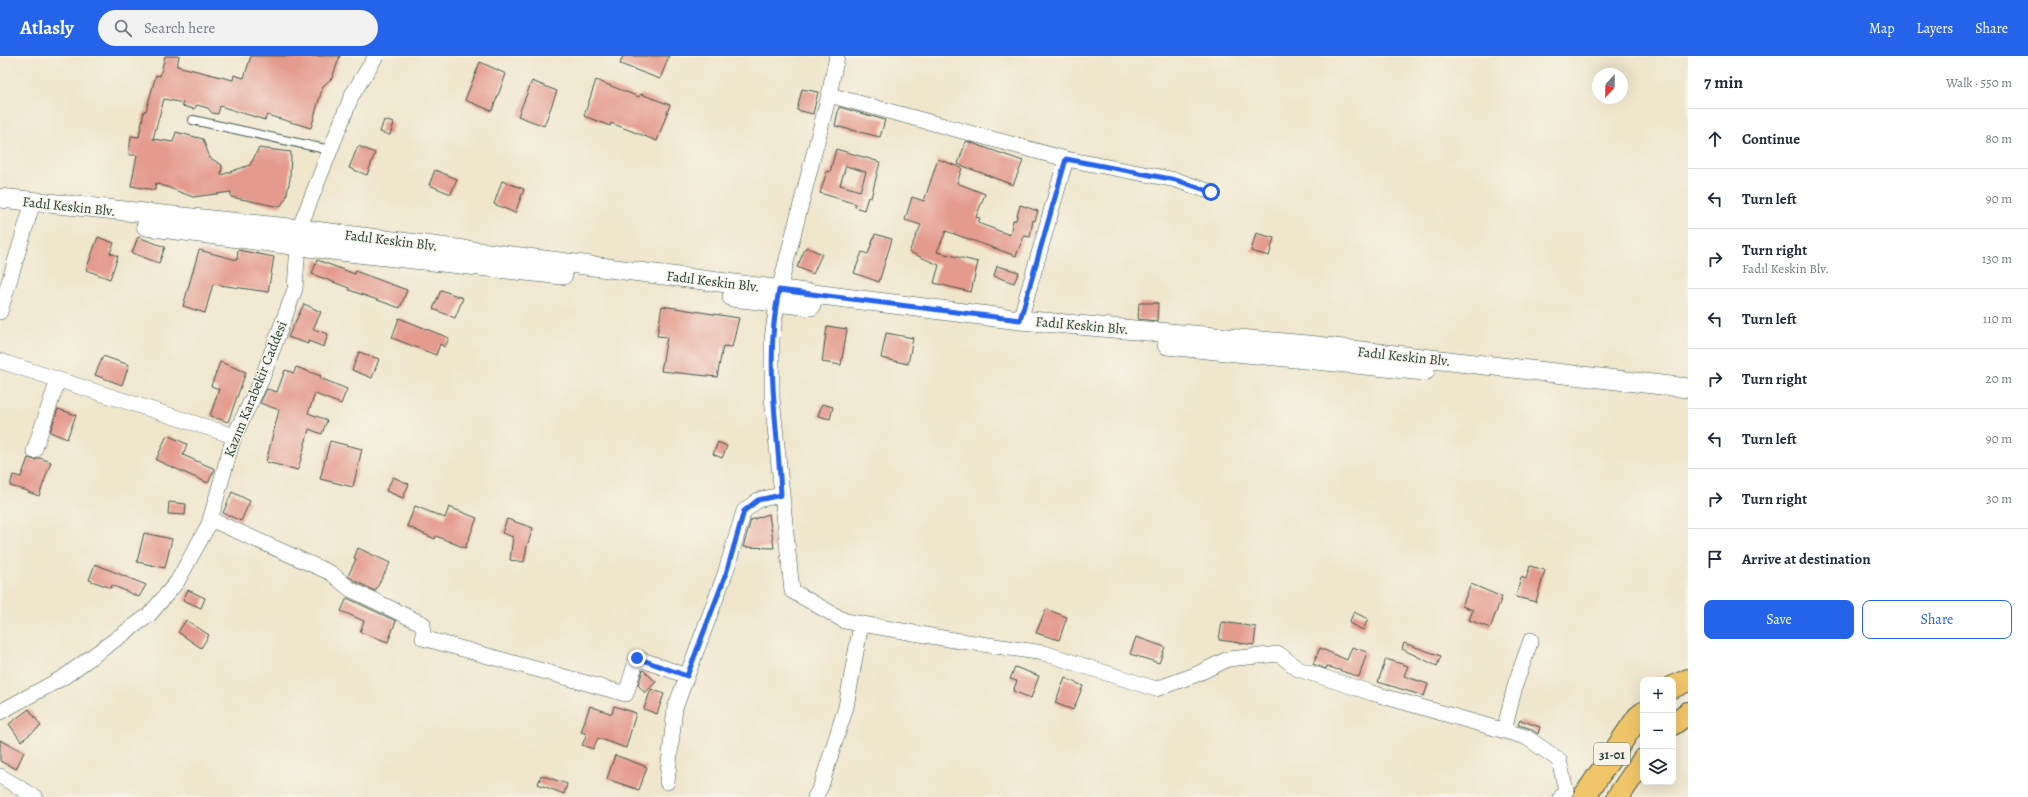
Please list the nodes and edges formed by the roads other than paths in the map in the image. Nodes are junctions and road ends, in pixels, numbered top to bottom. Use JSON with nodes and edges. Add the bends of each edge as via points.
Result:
{"nodes":[{"id":1,"x":376,"y":56,"type":"edge"},
{"id":2,"x":837,"y":56,"type":"edge"},
{"id":3,"x":829,"y":95,"type":"junction"},
{"id":4,"x":193,"y":120,"type":"dead end"},
{"id":5,"x":330,"y":150,"type":"junction"},
{"id":6,"x":1066,"y":159,"type":"junction"},
{"id":7,"x":1211,"y":192,"type":"dead end"},
{"id":8,"x":0,"y":198,"type":"edge"},
{"id":9,"x":31,"y":207,"type":"junction"},
{"id":10,"x":0,"y":208,"type":"edge"},
{"id":11,"x":298,"y":237,"type":"junction"},
{"id":12,"x":778,"y":296,"type":"junction"},
{"id":13,"x":0,"y":312,"type":"edge"},
{"id":14,"x":1020,"y":320,"type":"junction"},
{"id":15,"x":0,"y":361,"type":"edge"},
{"id":16,"x":58,"y":380,"type":"junction"},
{"id":17,"x":1688,"y":388,"type":"edge"},
{"id":18,"x":1688,"y":396,"type":"edge"},
{"id":19,"x":234,"y":436,"type":"junction"},
{"id":20,"x":34,"y":452,"type":"dead end"},
{"id":21,"x":781,"y":495,"type":"junction"},
{"id":22,"x":210,"y":519,"type":"junction"},
{"id":23,"x":861,"y":624,"type":"junction"},
{"id":24,"x":1531,"y":640,"type":"dead end"},
{"id":25,"x":687,"y":676,"type":"junction"},
{"id":26,"x":1688,"y":680,"type":"edge"},
{"id":27,"x":1676,"y":686,"type":"edge"},
{"id":28,"x":0,"y":712,"type":"edge"},
{"id":29,"x":1688,"y":713,"type":"edge"},
{"id":30,"x":1640,"y":716,"type":"edge"},
{"id":31,"x":1676,"y":722,"type":"edge"},
{"id":32,"x":1504,"y":731,"type":"junction"},
{"id":33,"x":1640,"y":764,"type":"edge"},
{"id":34,"x":0,"y":776,"type":"edge"},
{"id":35,"x":667,"y":782,"type":"dead end"},
{"id":36,"x":35,"y":797,"type":"edge"},
{"id":37,"x":815,"y":797,"type":"edge"},
{"id":38,"x":1561,"y":797,"type":"edge"},
{"id":39,"x":1584,"y":797,"type":"edge"},
{"id":40,"x":1618,"y":797,"type":"edge"}],
"edges":[{"from":1,"to":5,"type":"street","name":"Kazım Karabekir Caddesi","via":[[352,95]]},
{"from":2,"to":3,"type":"street"},
{"from":3,"to":6,"type":"street"},
{"from":3,"to":12,"type":"street"},
{"from":4,"to":5,"type":"lane"},
{"from":5,"to":11,"type":"street","name":"Kazım Karabekir Caddesi"},
{"from":6,"to":7,"type":"street","via":[[1176,180]]},
{"from":6,"to":14,"type":"street"},
{"from":8,"to":9,"type":"street","name":"Fadıl Keskin Blv."},
{"from":9,"to":10,"type":"street","name":"Fadıl Keskin Blv."},
{"from":9,"to":11,"type":"street","name":"Fadıl Keskin Blv."},
{"from":9,"to":13,"type":"street"},
{"from":11,"to":12,"type":"street","name":"Fadıl Keskin Blv."},
{"from":11,"to":19,"type":"street","name":"Kazım Karabekir Caddesi","via":[[295,289],[260,381]]},
{"from":12,"to":14,"type":"street","name":"Fadıl Keskin Blv."},
{"from":12,"to":18,"type":"street","name":"Fadıl Keskin Blv.","via":[[1285,358]]},
{"from":12,"to":21,"type":"street","via":[[772,339],[772,398]]},
{"from":14,"to":17,"type":"street","name":"Fadıl Keskin Blv.","via":[[1308,345]]},
{"from":15,"to":16,"type":"street"},
{"from":16,"to":19,"type":"street"},
{"from":16,"to":20,"type":"street"},
{"from":19,"to":22,"type":"street","name":"Kazım Karabekir Caddesi"},
{"from":21,"to":23,"type":"street","via":[[792,591],[845,621]]},
{"from":21,"to":25,"type":"street","via":[[758,500],[744,511],[726,574]]},
{"from":22,"to":25,"type":"street","via":[[331,573],[350,589],[423,624],[423,638],[626,694],[637,658]]},
{"from":22,"to":28,"type":"street","name":"Kazım Karabekir Caddesi","via":[[177,582],[149,615],[64,677]]},
{"from":23,"to":32,"type":"street","via":[[1044,653],[1156,689],[1228,659],[1279,654],[1298,669]]},
{"from":23,"to":37,"type":"street","via":[[846,707],[821,786]]},
{"from":24,"to":32,"type":"street","via":[[1516,682]]},
{"from":25,"to":35,"type":"street","via":[[675,708]]},
{"from":26,"to":27,"type":"highway"},
{"from":29,"to":31,"type":"highway"},
{"from":30,"to":39,"type":"highway","number":"31-01"},
{"from":32,"to":38,"type":"street","via":[[1526,737],[1559,760],[1566,791]]},
{"from":33,"to":40,"type":"highway","number":"31-01"},
{"from":34,"to":36,"type":"street"}]}
